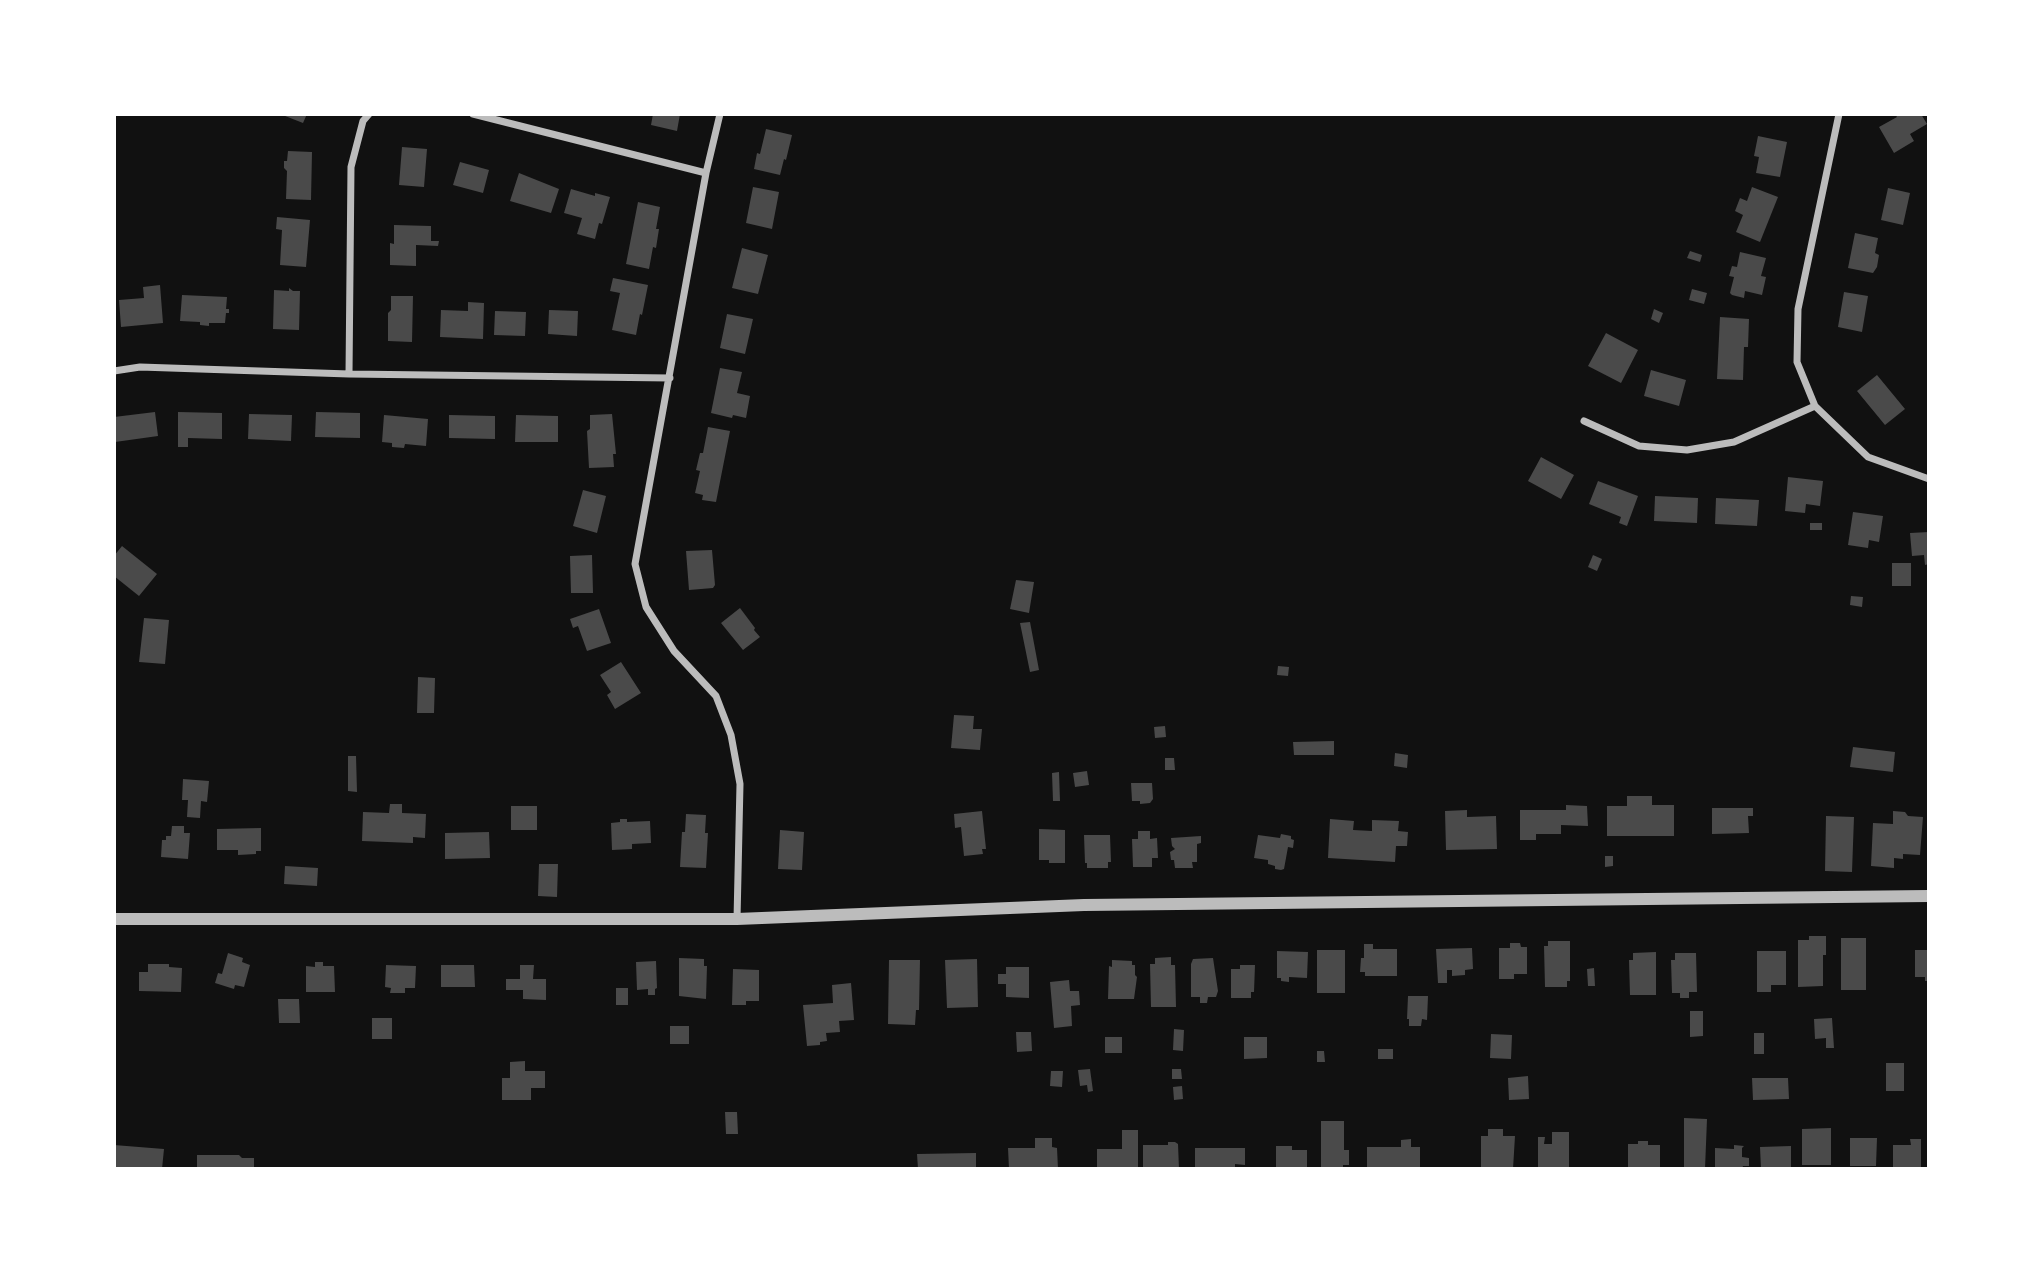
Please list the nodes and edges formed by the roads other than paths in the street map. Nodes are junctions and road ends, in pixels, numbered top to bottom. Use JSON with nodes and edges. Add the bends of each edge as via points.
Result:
{"nodes":[{"id":1,"x":369,"y":114,"type":"edge"},
{"id":2,"x":473,"y":114,"type":"edge"},
{"id":3,"x":720,"y":114,"type":"edge"},
{"id":4,"x":1839,"y":114,"type":"edge"},
{"id":5,"x":706,"y":173,"type":"junction"},
{"id":6,"x":114,"y":372,"type":"edge"},
{"id":7,"x":349,"y":374,"type":"junction"},
{"id":8,"x":670,"y":378,"type":"junction"},
{"id":9,"x":1815,"y":405,"type":"junction"},
{"id":10,"x":1584,"y":421,"type":"dead end"},
{"id":11,"x":1929,"y":479,"type":"edge"},
{"id":12,"x":1929,"y":896,"type":"edge"},
{"id":13,"x":114,"y":919,"type":"edge"},
{"id":14,"x":737,"y":919,"type":"junction"}],
"edges":[{"from":1,"to":7,"type":"street","via":[[351,167]]},
{"from":2,"to":5,"type":"street"},
{"from":3,"to":5,"type":"street"},
{"from":4,"to":9,"type":"street","via":[[1798,309],[1797,362]]},
{"from":5,"to":8,"type":"street"},
{"from":6,"to":7,"type":"street","via":[[140,367]]},
{"from":7,"to":8,"type":"street"},
{"from":8,"to":14,"type":"street","via":[[635,564],[646,607],[674,650],[716,696],[731,735],[740,785]]},
{"from":9,"to":10,"type":"street","via":[[1734,442],[1687,450],[1639,446]]},
{"from":9,"to":11,"type":"street","via":[[1868,457]]},
{"from":12,"to":14,"type":"street","via":[[1084,905]]},
{"from":13,"to":14,"type":"street"}]}
